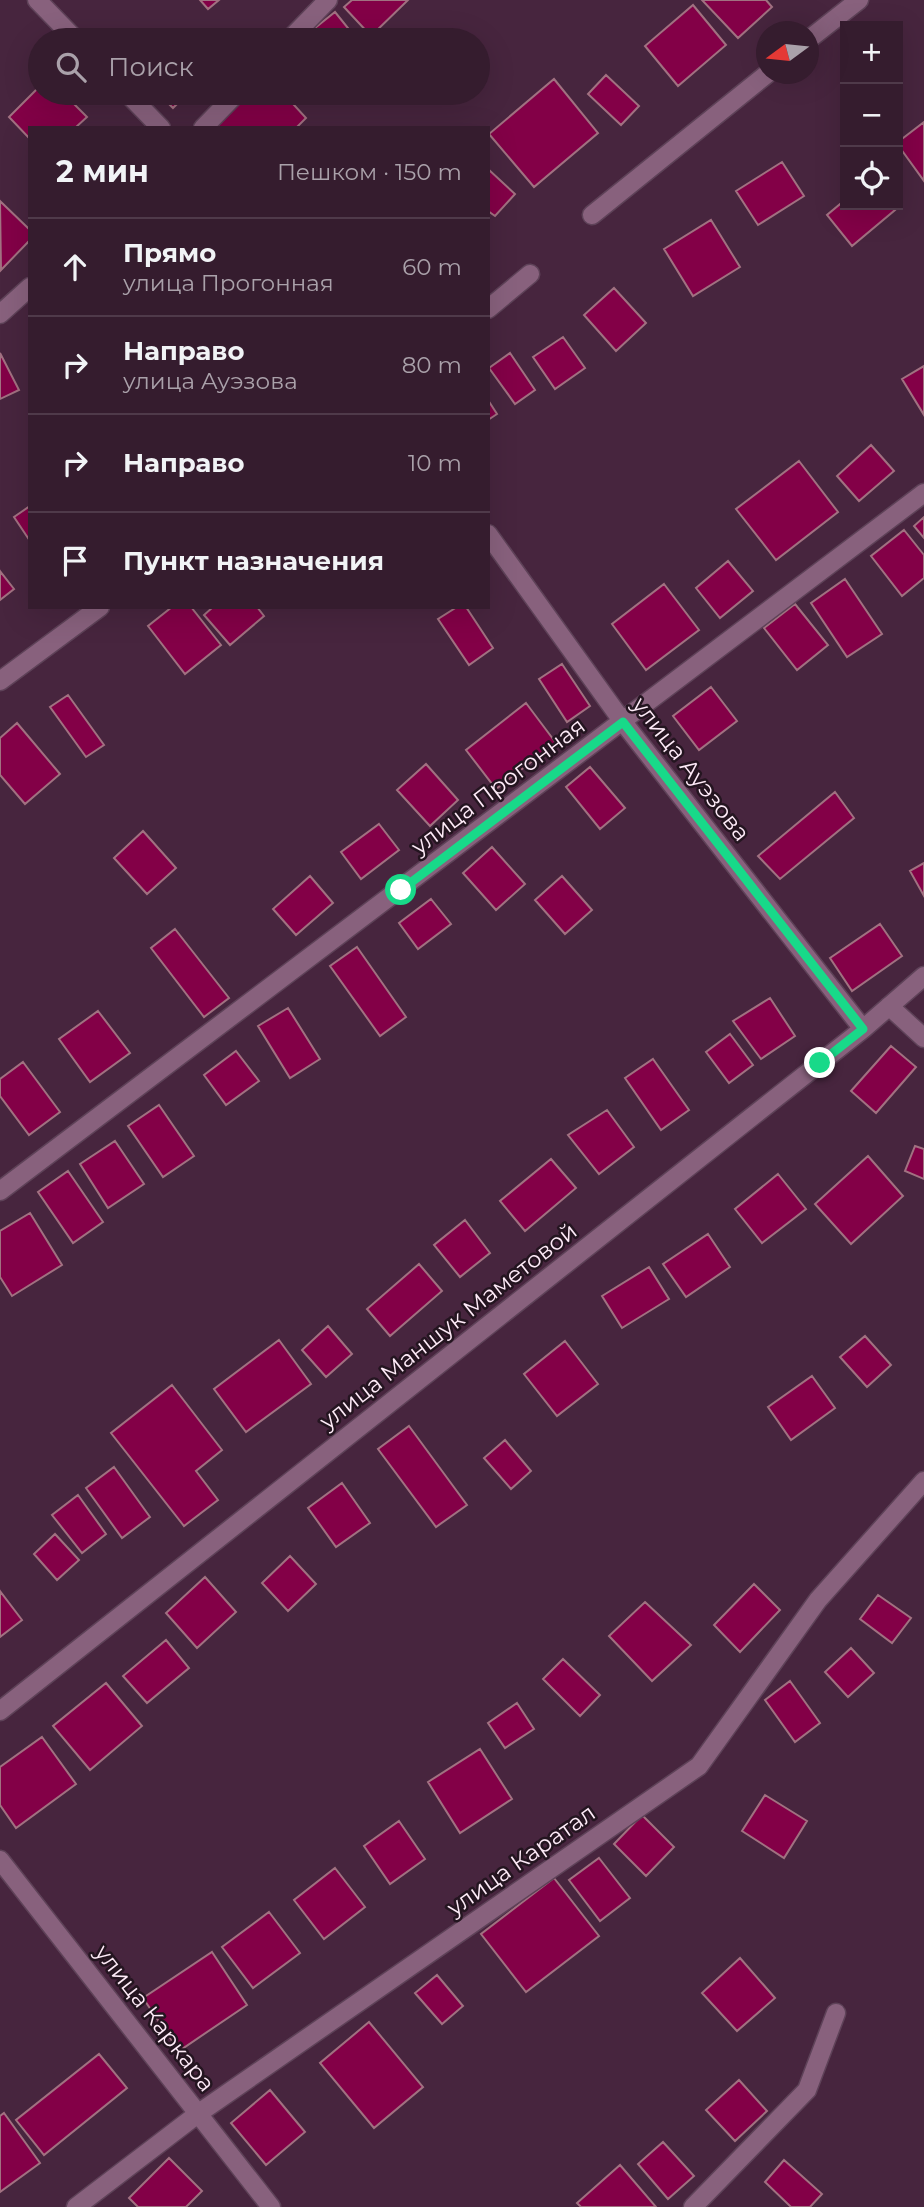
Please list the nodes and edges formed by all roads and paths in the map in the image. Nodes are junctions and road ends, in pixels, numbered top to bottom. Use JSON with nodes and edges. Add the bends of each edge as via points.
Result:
{"nodes":[{"id":1,"x":37,"y":0,"type":"edge"},
{"id":2,"x":328,"y":0,"type":"edge"},
{"id":3,"x":859,"y":0,"type":"edge"},
{"id":4,"x":64,"y":28,"type":"edge"},
{"id":5,"x":301,"y":28,"type":"edge"},
{"id":6,"x":819,"y":31,"type":"edge"},
{"id":7,"x":756,"y":83,"type":"edge"},
{"id":8,"x":139,"y":105,"type":"edge"},
{"id":9,"x":225,"y":105,"type":"edge"},
{"id":10,"x":159,"y":126,"type":"edge"},
{"id":11,"x":205,"y":126,"type":"edge"},
{"id":12,"x":592,"y":215,"type":"dead end"},
{"id":13,"x":530,"y":274,"type":"dead end"},
{"id":14,"x":28,"y":289,"type":"edge"},
{"id":15,"x":490,"y":307,"type":"edge"},
{"id":16,"x":0,"y":314,"type":"edge"},
{"id":17,"x":924,"y":493,"type":"edge"},
{"id":18,"x":490,"y":537,"type":"edge"},
{"id":19,"x":97,"y":609,"type":"edge"},
{"id":20,"x":0,"y":681,"type":"edge"},
{"id":21,"x":623,"y":722,"type":"junction"},
{"id":22,"x":924,"y":976,"type":"edge"},
{"id":23,"x":889,"y":1006,"type":"junction"},
{"id":24,"x":863,"y":1029,"type":"junction"},
{"id":25,"x":924,"y":1038,"type":"edge"},
{"id":26,"x":0,"y":1191,"type":"edge"},
{"id":27,"x":924,"y":1481,"type":"edge"},
{"id":28,"x":0,"y":1711,"type":"edge"},
{"id":29,"x":0,"y":1860,"type":"edge"},
{"id":30,"x":836,"y":2013,"type":"dead end"},
{"id":31,"x":199,"y":2113,"type":"junction"},
{"id":32,"x":76,"y":2207,"type":"edge"},
{"id":33,"x":271,"y":2207,"type":"edge"},
{"id":34,"x":693,"y":2207,"type":"edge"}],
"edges":[{"from":1,"to":4,"type":"street"},
{"from":2,"to":5,"type":"street"},
{"from":3,"to":6,"type":"street"},
{"from":7,"to":12,"type":"street"},
{"from":8,"to":10,"type":"street"},
{"from":9,"to":11,"type":"street"},
{"from":13,"to":15,"type":"street"},
{"from":14,"to":16,"type":"street"},
{"from":17,"to":21,"type":"street","name":"улица Прогонная"},
{"from":18,"to":21,"type":"street","name":"улица Ауэзова"},
{"from":19,"to":20,"type":"street"},
{"from":21,"to":24,"type":"street","name":"улица Ауэзова"},
{"from":21,"to":26,"type":"street","name":"улица Прогонная"},
{"from":22,"to":23,"type":"street","name":"улица Маншук Маметовой"},
{"from":23,"to":24,"type":"street","name":"улица Маншук Маметовой"},
{"from":23,"to":25,"type":"street"},
{"from":24,"to":28,"type":"street","name":"улица Маншук Маметовой"},
{"from":27,"to":31,"type":"street","name":"улица Каратал","via":[[818,1600],[699,1766]]},
{"from":29,"to":31,"type":"street","name":"улица Каркара"},
{"from":30,"to":34,"type":"street","via":[[807,2090]]},
{"from":31,"to":32,"type":"street","name":"улица Каратал"},
{"from":31,"to":33,"type":"street","name":"улица Каркара"}]}
